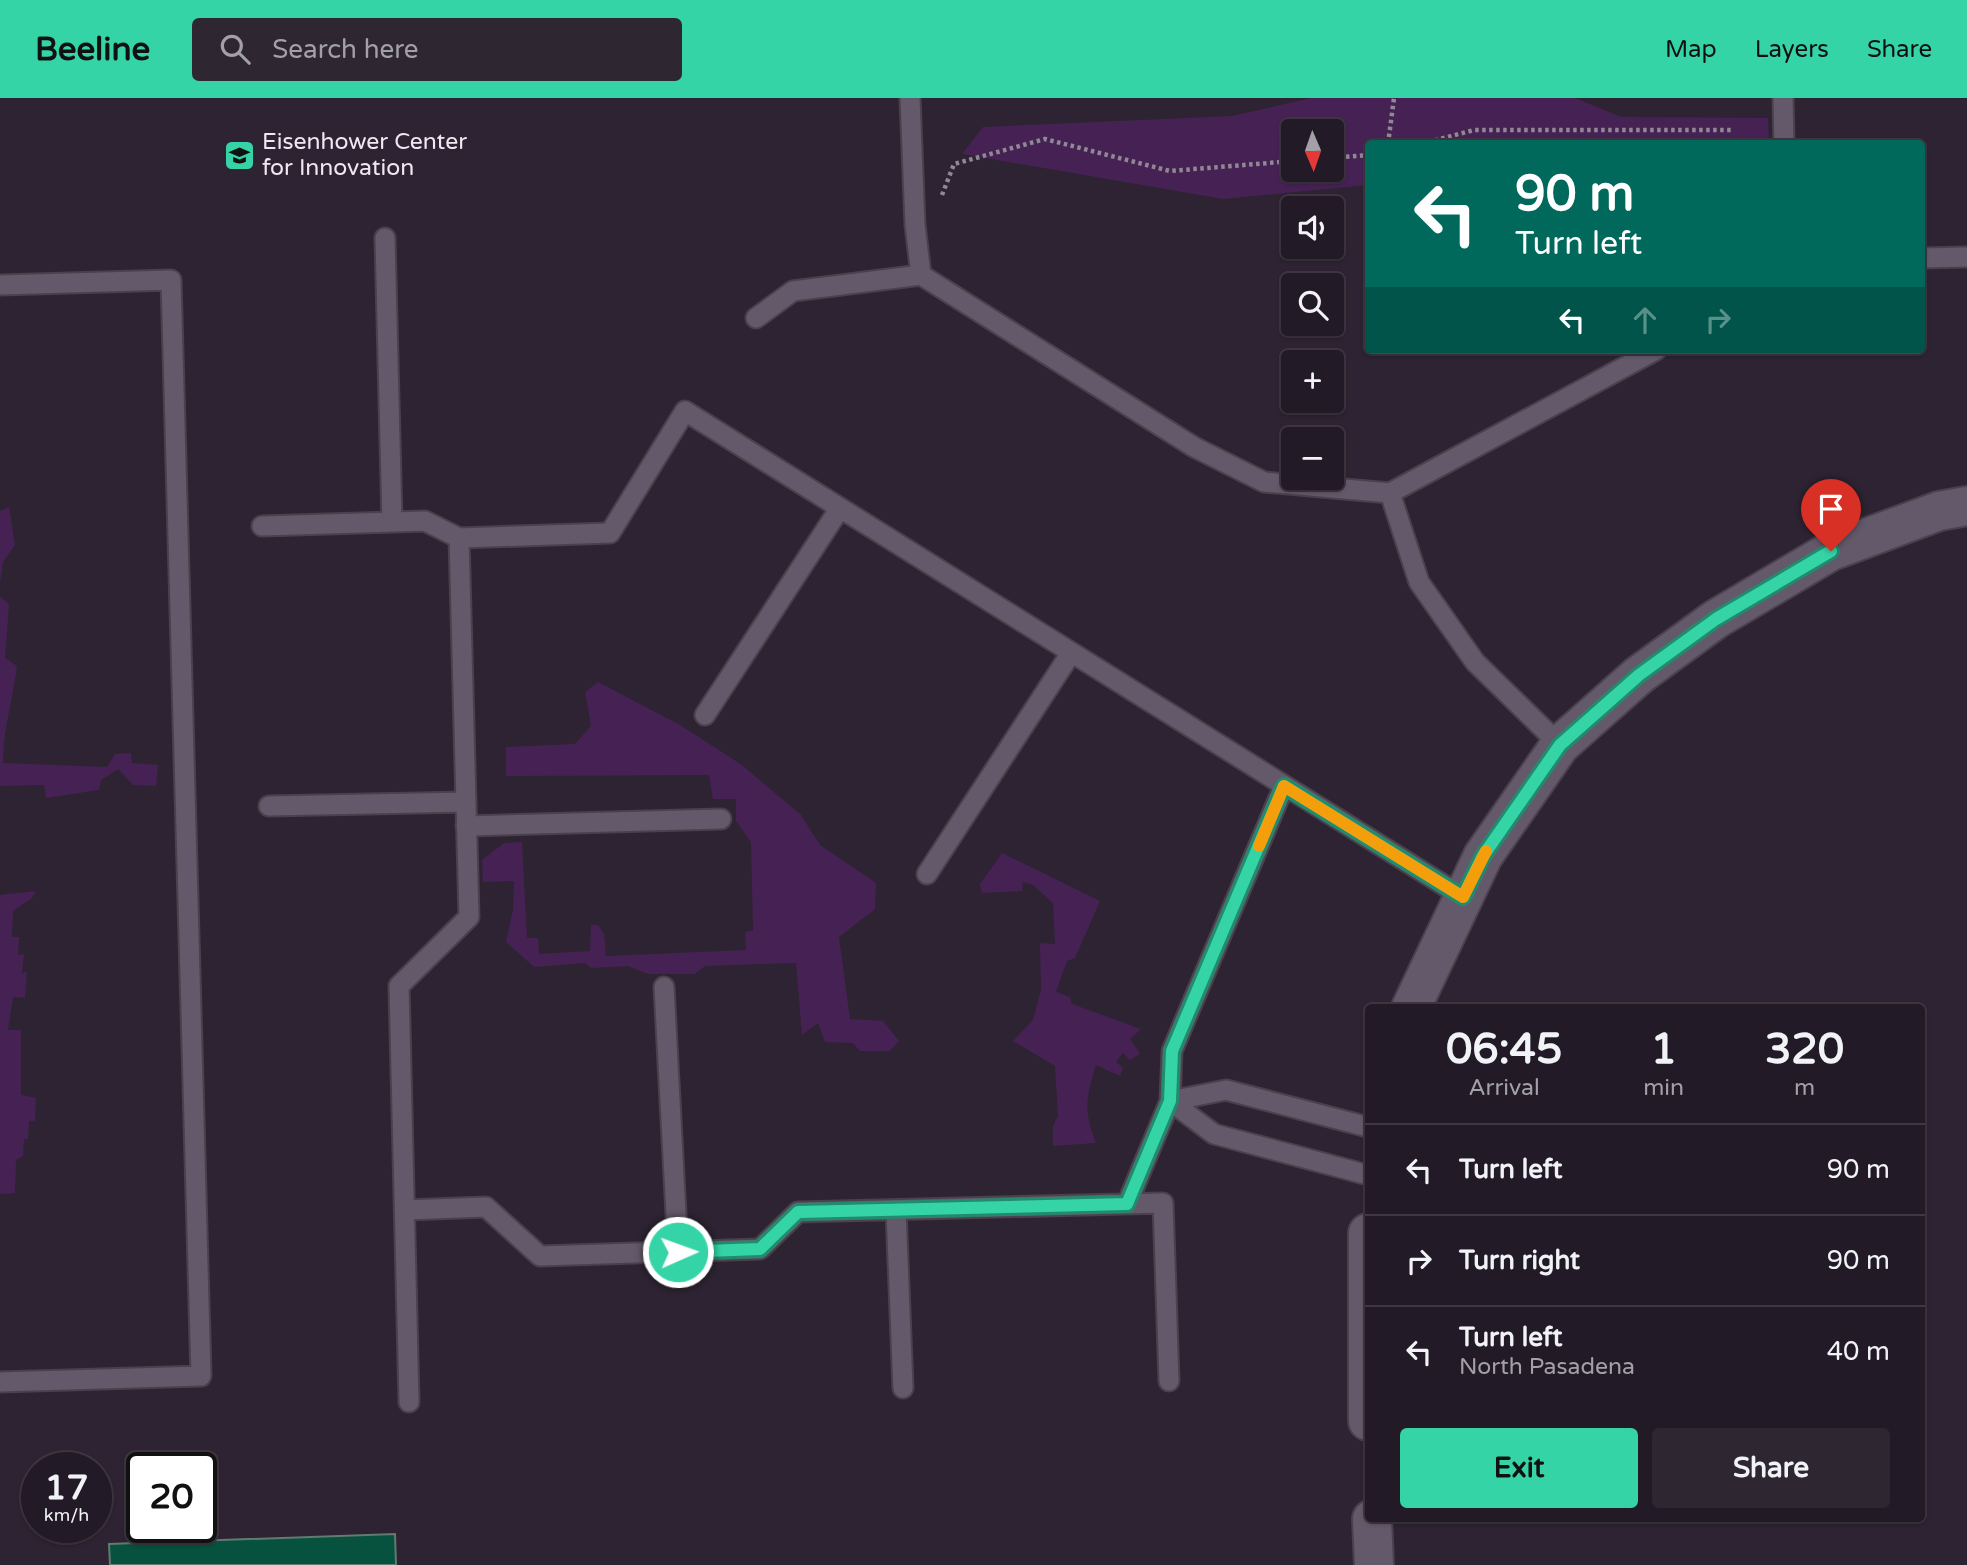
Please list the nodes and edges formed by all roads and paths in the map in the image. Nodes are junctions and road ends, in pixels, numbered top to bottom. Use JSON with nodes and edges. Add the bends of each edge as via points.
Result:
{"nodes":[{"id":1,"x":910,"y":98,"type":"edge"},
{"id":2,"x":1394,"y":98,"type":"edge"},
{"id":3,"x":1783,"y":98,"type":"edge"},
{"id":4,"x":1732,"y":130,"type":"dead end"},
{"id":5,"x":1389,"y":140,"type":"edge"},
{"id":6,"x":1437,"y":140,"type":"edge"},
{"id":7,"x":1784,"y":140,"type":"edge"},
{"id":8,"x":1365,"y":155,"type":"edge"},
{"id":9,"x":1344,"y":157,"type":"edge"},
{"id":10,"x":1281,"y":162,"type":"edge"},
{"id":11,"x":941,"y":199,"type":"dead end"},
{"id":12,"x":385,"y":238,"type":"dead end"},
{"id":13,"x":1967,"y":257,"type":"edge"},
{"id":14,"x":1925,"y":258,"type":"edge"},
{"id":15,"x":921,"y":275,"type":"junction"},
{"id":16,"x":0,"y":285,"type":"edge"},
{"id":17,"x":756,"y":318,"type":"dead end"},
{"id":18,"x":1649,"y":354,"type":"edge"},
{"id":19,"x":1390,"y":493,"type":"junction"},
{"id":20,"x":1967,"y":506,"type":"edge"},
{"id":21,"x":839,"y":508,"type":"junction"},
{"id":22,"x":392,"y":522,"type":"junction"},
{"id":23,"x":262,"y":526,"type":"dead end"},
{"id":24,"x":459,"y":538,"type":"junction"},
{"id":25,"x":1071,"y":653,"type":"junction"},
{"id":26,"x":705,"y":715,"type":"dead end"},
{"id":27,"x":1560,"y":745,"type":"junction"},
{"id":28,"x":1284,"y":786,"type":"junction"},
{"id":29,"x":466,"y":802,"type":"junction"},
{"id":30,"x":269,"y":806,"type":"dead end"},
{"id":31,"x":720,"y":818,"type":"dead end"},
{"id":32,"x":466,"y":826,"type":"junction"},
{"id":33,"x":927,"y":874,"type":"dead end"},
{"id":34,"x":1463,"y":897,"type":"junction"},
{"id":35,"x":664,"y":987,"type":"dead end"},
{"id":36,"x":1413,"y":1004,"type":"edge"},
{"id":37,"x":1170,"y":1101,"type":"junction"},
{"id":38,"x":1365,"y":1126,"type":"edge"},
{"id":39,"x":1365,"y":1174,"type":"edge"},
{"id":40,"x":1127,"y":1204,"type":"junction"},
{"id":41,"x":405,"y":1210,"type":"junction"},
{"id":42,"x":895,"y":1210,"type":"junction"},
{"id":43,"x":678,"y":1252,"type":"junction"},
{"id":44,"x":1169,"y":1381,"type":"dead end"},
{"id":45,"x":0,"y":1382,"type":"edge"},
{"id":46,"x":903,"y":1388,"type":"dead end"},
{"id":47,"x":409,"y":1402,"type":"dead end"},
{"id":48,"x":1372,"y":1522,"type":"edge"},
{"id":49,"x":1374,"y":1565,"type":"edge"}],
"edges":[{"from":1,"to":15,"type":"lane"},
{"from":2,"to":5,"type":"path"},
{"from":3,"to":7,"type":"lane"},
{"from":4,"to":6,"type":"path","via":[[1474,131]]},
{"from":8,"to":9,"type":"path"},
{"from":10,"to":11,"type":"path","via":[[1170,171],[1045,139],[954,164]]},
{"from":12,"to":22,"type":"lane"},
{"from":13,"to":14,"type":"lane"},
{"from":15,"to":17,"type":"lane","via":[[793,291]]},
{"from":15,"to":19,"type":"lane","via":[[1194,447],[1264,482]]},
{"from":16,"to":45,"type":"lane","via":[[171,280],[201,1376]]},
{"from":18,"to":19,"type":"lane"},
{"from":19,"to":27,"type":"lane","via":[[1419,582],[1475,662]]},
{"from":20,"to":27,"type":"street","via":[[1939,511],[1819,558],[1716,619],[1639,675]]},
{"from":21,"to":24,"type":"lane","via":[[685,411],[610,533]]},
{"from":21,"to":25,"type":"lane"},
{"from":21,"to":26,"type":"lane"},
{"from":22,"to":23,"type":"lane"},
{"from":22,"to":24,"type":"lane","via":[[425,521]]},
{"from":24,"to":29,"type":"lane"},
{"from":25,"to":28,"type":"lane"},
{"from":25,"to":33,"type":"lane"},
{"from":27,"to":34,"type":"street","via":[[1483,856]]},
{"from":28,"to":34,"type":"lane"},
{"from":28,"to":37,"type":"lane","via":[[1172,1051]]},
{"from":29,"to":30,"type":"lane"},
{"from":29,"to":32,"type":"lane"},
{"from":31,"to":32,"type":"lane"},
{"from":32,"to":41,"type":"lane","via":[[469,917],[399,986]]},
{"from":34,"to":36,"type":"street"},
{"from":35,"to":43,"type":"lane"},
{"from":37,"to":38,"type":"lane","via":[[1226,1090]]},
{"from":37,"to":39,"type":"lane","via":[[1214,1134]]},
{"from":37,"to":40,"type":"lane"},
{"from":40,"to":42,"type":"lane"},
{"from":40,"to":44,"type":"lane","via":[[1163,1203]]},
{"from":41,"to":43,"type":"lane","via":[[486,1207],[540,1256]]},
{"from":41,"to":47,"type":"lane"},
{"from":42,"to":43,"type":"lane","via":[[798,1212],[760,1249]]},
{"from":42,"to":46,"type":"lane"},
{"from":48,"to":49,"type":"street"}]}
